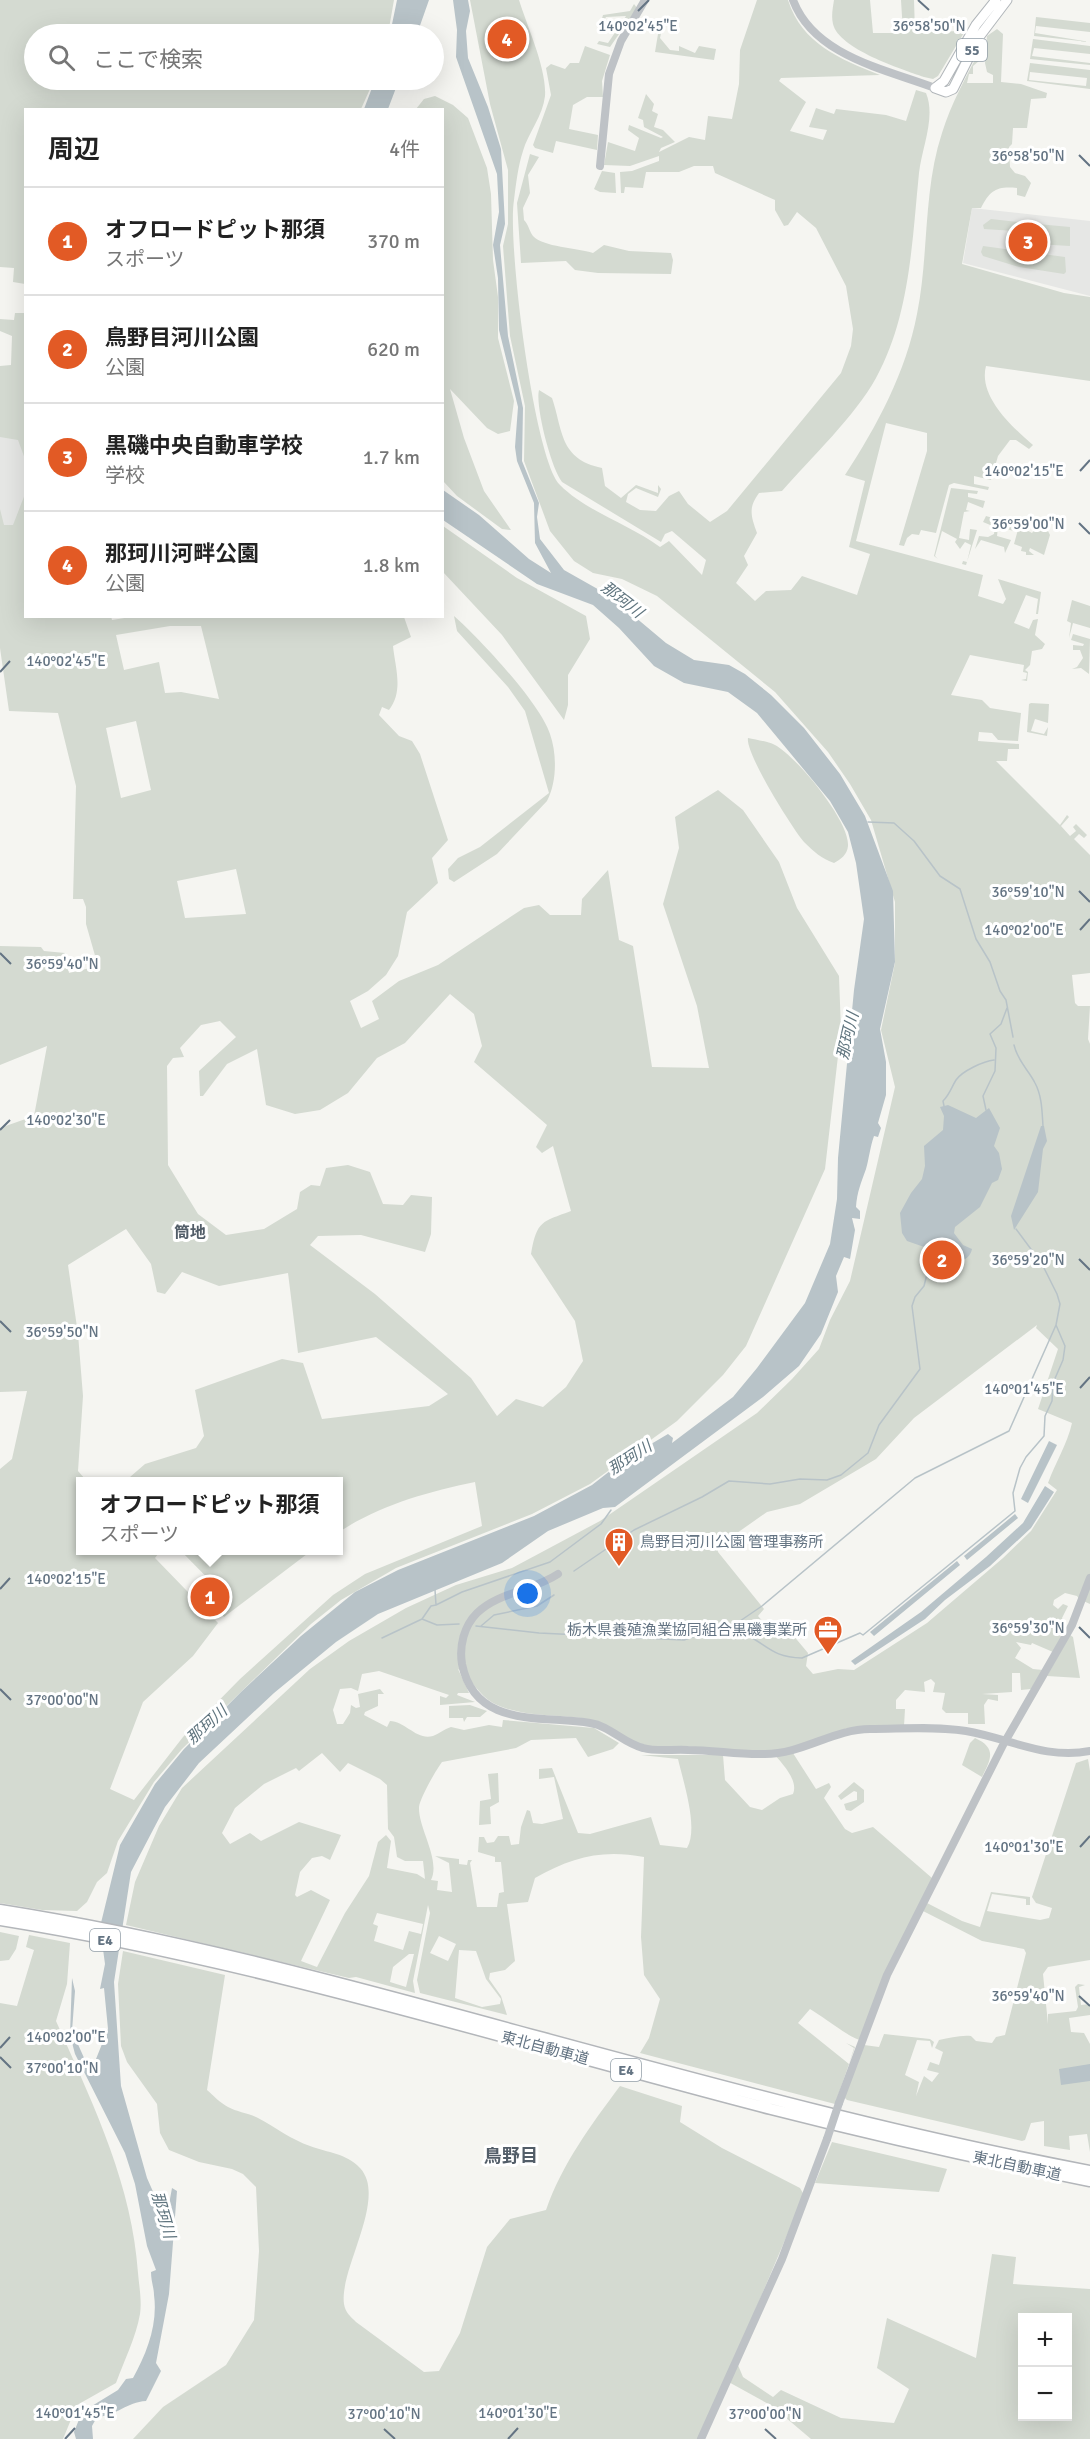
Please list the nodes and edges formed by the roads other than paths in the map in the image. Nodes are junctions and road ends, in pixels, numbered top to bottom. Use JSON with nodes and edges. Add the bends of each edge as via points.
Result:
{"nodes":[{"id":1,"x":645,"y":0,"type":"edge"},
{"id":2,"x":793,"y":0,"type":"edge"},
{"id":3,"x":996,"y":0,"type":"edge"},
{"id":4,"x":1007,"y":0,"type":"edge"},
{"id":5,"x":935,"y":88,"type":"junction"},
{"id":6,"x":600,"y":166,"type":"dead end"},
{"id":7,"x":558,"y":1574,"type":"dead end"},
{"id":8,"x":1090,"y":1578,"type":"edge"},
{"id":9,"x":1005,"y":1741,"type":"junction"},
{"id":10,"x":1090,"y":1751,"type":"edge"},
{"id":11,"x":0,"y":1910,"type":"edge"},
{"id":12,"x":0,"y":1920,"type":"edge"},
{"id":13,"x":48,"y":1924,"type":"junction"},
{"id":14,"x":164,"y":1947,"type":"junction"},
{"id":15,"x":1090,"y":2171,"type":"edge"},
{"id":16,"x":1090,"y":2181,"type":"edge"},
{"id":17,"x":701,"y":2439,"type":"edge"}],
"edges":[{"from":1,"to":6,"type":"street","via":[[621,41],[609,74]]},
{"from":2,"to":5,"type":"street","via":[[812,31],[833,47]]},
{"from":3,"to":5,"type":"main road","number":"55","via":[[944,81]]},
{"from":4,"to":5,"type":"main road","number":"55","via":[[979,37],[953,88],[946,92]]},
{"from":7,"to":9,"type":"street","via":[[538,1586],[493,1602],[468,1625],[462,1644],[463,1668],[475,1691],[492,1707],[527,1718],[590,1723],[608,1729],[627,1743],[653,1750],[780,1753],[859,1729],[959,1730]]},
{"from":8,"to":9,"type":"street","via":[[1072,1626]]},
{"from":9,"to":10,"type":"street","via":[[1055,1753]]},
{"from":9,"to":17,"type":"street","bridge":true,"via":[[887,1976],[782,2259]]},
{"from":11,"to":13,"type":"highway","name":"東北自動車道","number":"E4"},
{"from":12,"to":13,"type":"highway","name":"東北自動車道","number":"E4"},
{"from":13,"to":14,"type":"highway","name":"東北自動車道","number":"E4"},
{"from":14,"to":15,"type":"highway","name":"東北自動車道","number":"E4","via":[[401,1999],[840,2116]]},
{"from":14,"to":16,"type":"highway","name":"東北自動車道","number":"E4","via":[[825,2123]]}]}
